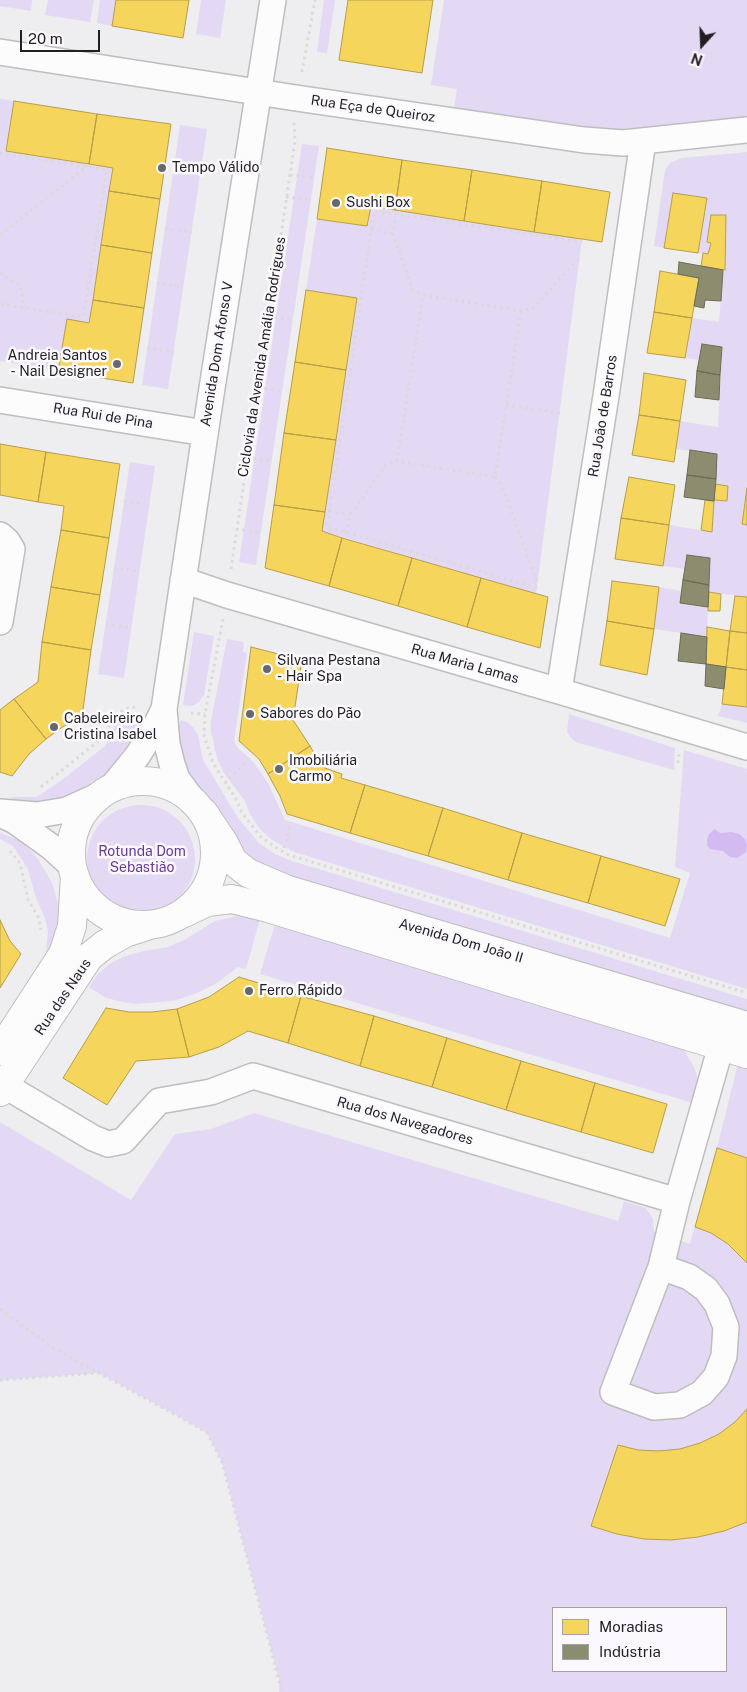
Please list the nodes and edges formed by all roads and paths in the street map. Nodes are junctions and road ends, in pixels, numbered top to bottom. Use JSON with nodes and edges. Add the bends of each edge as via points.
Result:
{"nodes":[{"id":1,"x":273,"y":0,"type":"edge"},
{"id":2,"x":315,"y":0,"type":"edge"},
{"id":3,"x":0,"y":52,"type":"edge"},
{"id":4,"x":259,"y":92,"type":"junction"},
{"id":5,"x":296,"y":98,"type":"junction"},
{"id":6,"x":747,"y":130,"type":"edge"},
{"id":7,"x":643,"y":141,"type":"junction"},
{"id":8,"x":0,"y":154,"type":"edge"},
{"id":9,"x":175,"y":163,"type":"dead end"},
{"id":10,"x":86,"y":166,"type":"junction"},
{"id":11,"x":201,"y":167,"type":"dead end"},
{"id":12,"x":107,"y":174,"type":"junction"},
{"id":13,"x":112,"y":174,"type":"dead end"},
{"id":14,"x":290,"y":175,"type":"junction"},
{"id":15,"x":314,"y":178,"type":"dead end"},
{"id":16,"x":286,"y":197,"type":"junction"},
{"id":17,"x":311,"y":200,"type":"dead end"},
{"id":18,"x":396,"y":214,"type":"junction"},
{"id":19,"x":165,"y":229,"type":"dead end"},
{"id":20,"x":371,"y":230,"type":"junction"},
{"id":21,"x":192,"y":232,"type":"dead end"},
{"id":22,"x":0,"y":234,"type":"edge"},
{"id":23,"x":393,"y":234,"type":"junction"},
{"id":24,"x":582,"y":242,"type":"dead end"},
{"id":25,"x":580,"y":257,"type":"dead end"},
{"id":26,"x":0,"y":273,"type":"edge"},
{"id":27,"x":157,"y":283,"type":"dead end"},
{"id":28,"x":183,"y":287,"type":"dead end"},
{"id":29,"x":423,"y":295,"type":"junction"},
{"id":30,"x":0,"y":304,"type":"edge"},
{"id":31,"x":24,"y":308,"type":"junction"},
{"id":32,"x":521,"y":311,"type":"junction"},
{"id":33,"x":268,"y":317,"type":"junction"},
{"id":34,"x":293,"y":320,"type":"dead end"},
{"id":35,"x":147,"y":348,"type":"dead end"},
{"id":36,"x":174,"y":352,"type":"dead end"},
{"id":37,"x":258,"y":387,"type":"junction"},
{"id":38,"x":282,"y":392,"type":"dead end"},
{"id":39,"x":0,"y":400,"type":"edge"},
{"id":40,"x":506,"y":405,"type":"junction"},
{"id":41,"x":560,"y":413,"type":"dead end"},
{"id":42,"x":205,"y":433,"type":"junction"},
{"id":43,"x":246,"y":458,"type":"junction"},
{"id":44,"x":272,"y":461,"type":"dead end"},
{"id":45,"x":397,"y":461,"type":"junction"},
{"id":46,"x":495,"y":477,"type":"junction"},
{"id":47,"x":124,"y":502,"type":"dead end"},
{"id":48,"x":150,"y":505,"type":"dead end"},
{"id":49,"x":330,"y":511,"type":"junction"},
{"id":50,"x":350,"y":515,"type":"junction"},
{"id":51,"x":236,"y":529,"type":"junction"},
{"id":52,"x":346,"y":532,"type":"junction"},
{"id":53,"x":261,"y":533,"type":"dead end"},
{"id":54,"x":0,"y":535,"type":"edge"},
{"id":55,"x":114,"y":568,"type":"dead end"},
{"id":56,"x":140,"y":571,"type":"dead end"},
{"id":57,"x":183,"y":580,"type":"junction"},
{"id":58,"x":538,"y":582,"type":"dead end"},
{"id":59,"x":537,"y":588,"type":"dead end"},
{"id":60,"x":227,"y":595,"type":"junction"},
{"id":61,"x":0,"y":622,"type":"edge"},
{"id":62,"x":106,"y":624,"type":"dead end"},
{"id":63,"x":131,"y":628,"type":"dead end"},
{"id":64,"x":559,"y":691,"type":"junction"},
{"id":65,"x":164,"y":709,"type":"junction"},
{"id":66,"x":747,"y":747,"type":"edge"},
{"id":67,"x":250,"y":758,"type":"dead end"},
{"id":68,"x":225,"y":783,"type":"junction"},
{"id":69,"x":36,"y":790,"type":"dead end"},
{"id":70,"x":106,"y":791,"type":"junction"},
{"id":71,"x":197,"y":806,"type":"junction"},
{"id":72,"x":0,"y":813,"type":"edge"},
{"id":73,"x":291,"y":822,"type":"dead end"},
{"id":74,"x":4,"y":848,"type":"dead end"},
{"id":75,"x":284,"y":848,"type":"dead end"},
{"id":76,"x":74,"y":871,"type":"junction"},
{"id":77,"x":184,"y":913,"type":"junction"},
{"id":78,"x":147,"y":926,"type":"junction"},
{"id":79,"x":42,"y":935,"type":"dead end"},
{"id":80,"x":747,"y":993,"type":"edge"},
{"id":81,"x":747,"y":1026,"type":"edge"},
{"id":82,"x":721,"y":1046,"type":"junction"},
{"id":83,"x":0,"y":1051,"type":"edge"},
{"id":84,"x":747,"y":1054,"type":"edge"},
{"id":85,"x":2,"y":1088,"type":"edge"},
{"id":86,"x":678,"y":1201,"type":"junction"},
{"id":87,"x":660,"y":1267,"type":"junction"},
{"id":88,"x":0,"y":1309,"type":"edge"},
{"id":89,"x":99,"y":1373,"type":"junction"},
{"id":90,"x":0,"y":1380,"type":"edge"},
{"id":91,"x":282,"y":1692,"type":"edge"}],
"edges":[{"from":1,"to":4,"type":"street","name":"Avenida Dom Afonso V"},
{"from":2,"to":5,"type":"path","name":"Ciclovia da Avenida Amália Rodrigues"},
{"from":3,"to":4,"type":"street","name":"Rua Eça de Queiroz"},
{"from":4,"to":5,"type":"street","name":"Rua Eça de Queiroz"},
{"from":4,"to":42,"type":"street","name":"Avenida Dom Afonso V"},
{"from":5,"to":7,"type":"street","name":"Rua Eça de Queiroz","via":[[584,140]]},
{"from":5,"to":14,"type":"path","name":"Ciclovia da Avenida Amália Rodrigues"},
{"from":6,"to":7,"type":"street","name":"Rua Eça de Queiroz"},
{"from":7,"to":64,"type":"street","name":"Rua João de Barros"},
{"from":8,"to":10,"type":"path"},
{"from":9,"to":11,"type":"path"},
{"from":10,"to":12,"type":"path","via":[[107,170]]},
{"from":10,"to":22,"type":"path"},
{"from":12,"to":13,"type":"path"},
{"from":12,"to":31,"type":"path","via":[[83,317]]},
{"from":14,"to":15,"type":"path"},
{"from":14,"to":16,"type":"path","name":"Ciclovia da Avenida Amália Rodrigues"},
{"from":16,"to":17,"type":"path"},
{"from":16,"to":33,"type":"path","name":"Ciclovia da Avenida Amália Rodrigues"},
{"from":18,"to":20,"type":"path","via":[[374,211]]},
{"from":18,"to":23,"type":"path"},
{"from":18,"to":24,"type":"path"},
{"from":19,"to":21,"type":"path"},
{"from":20,"to":23,"type":"path"},
{"from":20,"to":49,"type":"path"},
{"from":23,"to":29,"type":"path","via":[[413,290]]},
{"from":25,"to":32,"type":"path","via":[[533,308]]},
{"from":26,"to":31,"type":"path","via":[[20,285]]},
{"from":27,"to":28,"type":"path"},
{"from":29,"to":32,"type":"path"},
{"from":29,"to":45,"type":"path"},
{"from":30,"to":31,"type":"path"},
{"from":32,"to":40,"type":"path"},
{"from":33,"to":34,"type":"path"},
{"from":33,"to":37,"type":"path","name":"Ciclovia da Avenida Amália Rodrigues"},
{"from":35,"to":36,"type":"path"},
{"from":37,"to":38,"type":"path"},
{"from":37,"to":43,"type":"path","name":"Ciclovia da Avenida Amália Rodrigues"},
{"from":39,"to":42,"type":"street","name":"Rua Rui de Pina"},
{"from":40,"to":41,"type":"path"},
{"from":40,"to":46,"type":"path"},
{"from":42,"to":57,"type":"street","name":"Avenida Dom Afonso V"},
{"from":43,"to":44,"type":"path"},
{"from":43,"to":51,"type":"path","name":"Ciclovia da Avenida Amália Rodrigues"},
{"from":45,"to":46,"type":"path"},
{"from":45,"to":50,"type":"path","via":[[386,466]]},
{"from":46,"to":58,"type":"path","via":[[503,488]]},
{"from":47,"to":48,"type":"path"},
{"from":49,"to":50,"type":"path"},
{"from":49,"to":52,"type":"path","via":[[327,527]]},
{"from":50,"to":52,"type":"path"},
{"from":51,"to":53,"type":"path"},
{"from":51,"to":60,"type":"path","name":"Ciclovia da Avenida Amália Rodrigues"},
{"from":52,"to":59,"type":"path"},
{"from":54,"to":61,"type":"street","via":[[12,549]]},
{"from":55,"to":56,"type":"path"},
{"from":57,"to":60,"type":"street","name":"Rua Maria Lamas"},
{"from":57,"to":65,"type":"street","name":"Avenida Dom Afonso V"},
{"from":60,"to":64,"type":"street","name":"Rua Maria Lamas"},
{"from":60,"to":68,"type":"path","name":"Ciclovia da Avenida Amália Rodrigues","via":[[204,735],[213,763]]},
{"from":62,"to":63,"type":"path"},
{"from":64,"to":66,"type":"street","name":"Rua Maria Lamas"},
{"from":65,"to":69,"type":"path","via":[[125,709],[101,739]]},
{"from":65,"to":70,"type":"street","name":"Avenida Dom Afonso V","via":[[138,755]]},
{"from":65,"to":71,"type":"street","name":"Avenida Dom Afonso V","via":[[167,744],[177,779]]},
{"from":67,"to":68,"type":"path"},
{"from":68,"to":80,"type":"path","name":"Ciclovia da Avenida Amália Rodrigues","via":[[261,837],[284,853]]},
{"from":70,"to":71,"type":"main road","via":[[132,781],[154,781],[173,787]]},
{"from":70,"to":72,"type":"street","via":[[68,810],[37,815]]},
{"from":70,"to":76,"type":"main road","via":[[81,814],[73,833],[70,857]]},
{"from":71,"to":77,"type":"main road","via":[[213,834],[216,856],[211,878],[200,898]]},
{"from":71,"to":81,"type":"main road","name":"Avenida Dom João II","via":[[232,861],[248,873],[288,890]]},
{"from":72,"to":76,"type":"street","via":[[50,846]]},
{"from":73,"to":75,"type":"path"},
{"from":74,"to":79,"type":"path","via":[[20,863],[28,900],[38,917]]},
{"from":76,"to":78,"type":"main road","via":[[76,881],[89,902],[108,917],[127,924]]},
{"from":76,"to":83,"type":"main road","name":"Rua das Naus","via":[[72,926],[63,954]]},
{"from":77,"to":78,"type":"main road","via":[[166,922]]},
{"from":77,"to":82,"type":"main road","name":"Avenida Dom João II","via":[[207,902],[232,900],[268,908]]},
{"from":78,"to":85,"type":"main road","name":"Rua das Naus","via":[[125,933],[89,956]]},
{"from":82,"to":84,"type":"main road","name":"Avenida Dom João II"},
{"from":82,"to":86,"type":"street"},
{"from":85,"to":86,"type":"street","name":"Rua dos Navegadores","via":[[108,1144],[123,1141],[159,1101],[211,1092],[253,1076]]},
{"from":86,"to":87,"type":"street"},
{"from":87,"to":87,"type":"street","via":[[613,1392],[654,1407],[680,1405],[702,1392],[716,1377],[724,1356],[726,1328],[717,1304],[706,1289],[689,1277]]},
{"from":88,"to":89,"type":"path","via":[[53,1348]]},
{"from":89,"to":90,"type":"path"},
{"from":89,"to":91,"type":"path","via":[[207,1434],[222,1462]]}]}
